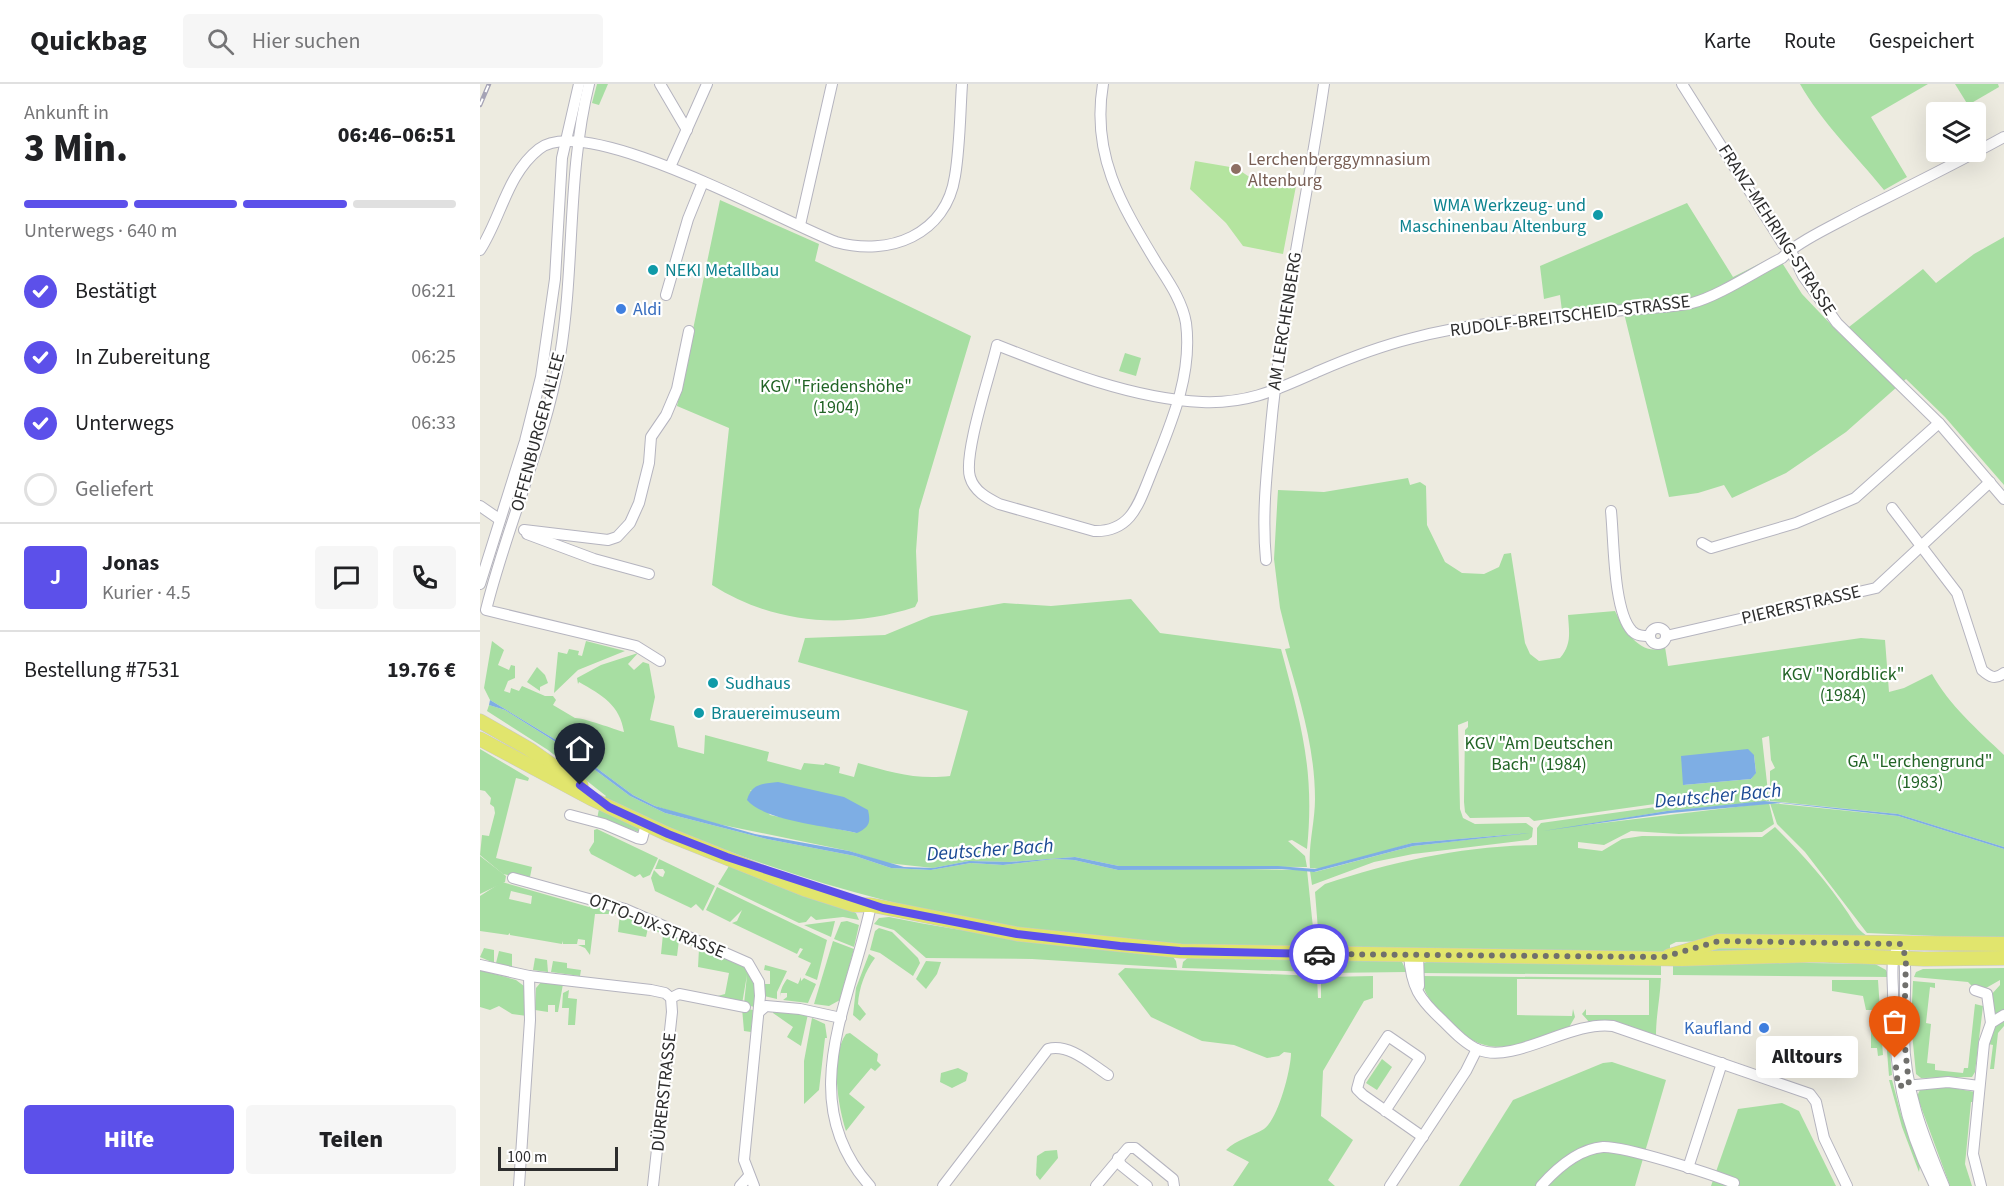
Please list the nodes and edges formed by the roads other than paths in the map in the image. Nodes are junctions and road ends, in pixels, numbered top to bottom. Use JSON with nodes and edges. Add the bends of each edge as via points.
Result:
{"nodes":[{"id":1,"x":579,"y":84,"type":"edge"},
{"id":2,"x":589,"y":84,"type":"edge"},
{"id":3,"x":660,"y":84,"type":"edge"},
{"id":4,"x":707,"y":84,"type":"edge"},
{"id":5,"x":832,"y":84,"type":"edge"},
{"id":6,"x":962,"y":84,"type":"edge"},
{"id":7,"x":1103,"y":84,"type":"edge"},
{"id":8,"x":1324,"y":84,"type":"edge"},
{"id":9,"x":1682,"y":84,"type":"edge"},
{"id":10,"x":687,"y":130,"type":"junction"},
{"id":11,"x":2004,"y":137,"type":"edge"},
{"id":12,"x":564,"y":142,"type":"junction"},
{"id":13,"x":578,"y":142,"type":"junction"},
{"id":14,"x":670,"y":167,"type":"junction"},
{"id":15,"x":703,"y":182,"type":"junction"},
{"id":16,"x":800,"y":225,"type":"junction"},
{"id":17,"x":1790,"y":249,"type":"junction"},
{"id":18,"x":480,"y":250,"type":"edge"},
{"id":19,"x":666,"y":295,"type":"dead end"},
{"id":20,"x":689,"y":331,"type":"dead end"},
{"id":21,"x":547,"y":345,"type":"junction"},
{"id":22,"x":560,"y":357,"type":"junction"},
{"id":23,"x":1274,"y":392,"type":"junction"},
{"id":24,"x":1179,"y":399,"type":"junction"},
{"id":25,"x":1938,"y":423,"type":"junction"},
{"id":26,"x":1990,"y":482,"type":"junction"},
{"id":27,"x":2004,"y":499,"type":"edge"},
{"id":28,"x":480,"y":506,"type":"edge"},
{"id":29,"x":1892,"y":508,"type":"dead end"},
{"id":30,"x":1611,"y":511,"type":"dead end"},
{"id":31,"x":500,"y":519,"type":"junction"},
{"id":32,"x":512,"y":526,"type":"junction"},
{"id":33,"x":524,"y":530,"type":"junction"},
{"id":34,"x":1702,"y":543,"type":"dead end"},
{"id":35,"x":1922,"y":547,"type":"junction"},
{"id":36,"x":1266,"y":560,"type":"dead end"},
{"id":37,"x":649,"y":574,"type":"dead end"},
{"id":38,"x":480,"y":584,"type":"edge"},
{"id":39,"x":485,"y":603,"type":"edge"},
{"id":40,"x":660,"y":661,"type":"dead end"},
{"id":41,"x":2004,"y":673,"type":"edge"},
{"id":42,"x":480,"y":721,"type":"edge"},
{"id":43,"x":480,"y":739,"type":"edge"},
{"id":44,"x":609,"y":807,"type":"junction"},
{"id":45,"x":570,"y":815,"type":"dead end"},
{"id":46,"x":646,"y":824,"type":"junction"},
{"id":47,"x":513,"y":879,"type":"dead end"},
{"id":48,"x":871,"y":905,"type":"junction"},
{"id":49,"x":1901,"y":944,"type":"junction"},
{"id":50,"x":2004,"y":944,"type":"edge"},
{"id":51,"x":1414,"y":955,"type":"junction"},
{"id":52,"x":1664,"y":957,"type":"junction"},
{"id":53,"x":1900,"y":958,"type":"junction"},
{"id":54,"x":2004,"y":958,"type":"edge"},
{"id":55,"x":480,"y":964,"type":"edge"},
{"id":56,"x":529,"y":976,"type":"junction"},
{"id":57,"x":1975,"y":990,"type":"dead end"},
{"id":58,"x":671,"y":998,"type":"junction"},
{"id":59,"x":745,"y":1007,"type":"dead end"},
{"id":60,"x":759,"y":1012,"type":"junction"},
{"id":61,"x":2004,"y":1015,"type":"edge"},
{"id":62,"x":841,"y":1018,"type":"junction"},
{"id":63,"x":1991,"y":1023,"type":"junction"},
{"id":64,"x":1477,"y":1049,"type":"junction"},
{"id":65,"x":1722,"y":1063,"type":"junction"},
{"id":66,"x":1108,"y":1075,"type":"dead end"},
{"id":67,"x":1904,"y":1086,"type":"junction"},
{"id":68,"x":1979,"y":1086,"type":"junction"},
{"id":69,"x":1385,"y":1111,"type":"junction"},
{"id":70,"x":1423,"y":1137,"type":"junction"},
{"id":71,"x":1118,"y":1158,"type":"junction"},
{"id":72,"x":1688,"y":1168,"type":"junction"},
{"id":73,"x":751,"y":1181,"type":"edge"},
{"id":74,"x":1734,"y":1183,"type":"dead end"},
{"id":75,"x":519,"y":1186,"type":"edge"},
{"id":76,"x":653,"y":1186,"type":"edge"},
{"id":77,"x":740,"y":1186,"type":"edge"},
{"id":78,"x":870,"y":1186,"type":"edge"},
{"id":79,"x":943,"y":1186,"type":"edge"},
{"id":80,"x":1096,"y":1186,"type":"edge"},
{"id":81,"x":1147,"y":1186,"type":"edge"},
{"id":82,"x":1174,"y":1186,"type":"edge"},
{"id":83,"x":1390,"y":1186,"type":"edge"},
{"id":84,"x":1541,"y":1186,"type":"edge"},
{"id":85,"x":1847,"y":1186,"type":"edge"},
{"id":86,"x":1935,"y":1186,"type":"edge"},
{"id":87,"x":1944,"y":1186,"type":"edge"},
{"id":88,"x":1981,"y":1186,"type":"edge"}],
"edges":[{"from":1,"to":12,"type":"street","name":"OFFENBURGER ALLEE"},
{"from":2,"to":13,"type":"street","name":"OFFENBURGER ALLEE"},
{"from":3,"to":10,"type":"street"},
{"from":4,"to":10,"type":"street"},
{"from":5,"to":16,"type":"street"},
{"from":6,"to":16,"type":"street","via":[[955,176],[945,205],[930,224],[900,243],[880,247],[851,247]]},
{"from":7,"to":24,"type":"street","via":[[1100,129],[1111,179],[1121,204],[1178,297],[1185,322],[1187,357]]},
{"from":8,"to":23,"type":"street","name":"AM LERCHENBERG","via":[[1310,184],[1282,323]]},
{"from":9,"to":17,"type":"street","name":"FRANZ-MEHRING-STRASSE","via":[[1783,244]]},
{"from":10,"to":14,"type":"street"},
{"from":11,"to":17,"type":"street","name":"RUDOLF-BREITSCHEID-STRASSE"},
{"from":12,"to":13,"type":"street"},
{"from":12,"to":18,"type":"street","via":[[541,147],[519,171]]},
{"from":12,"to":21,"type":"street","name":"OFFENBURGER ALLEE"},
{"from":13,"to":14,"type":"street","via":[[616,149]]},
{"from":13,"to":22,"type":"street","name":"OFFENBURGER ALLEE"},
{"from":14,"to":15,"type":"street"},
{"from":15,"to":16,"type":"street"},
{"from":15,"to":19,"type":"street"},
{"from":17,"to":23,"type":"street","name":"RUDOLF-BREITSCHEID-STRASSE","via":[[1782,258],[1693,302],[1475,327],[1414,338],[1329,367]]},
{"from":17,"to":25,"type":"street","name":"FRANZ-MEHRING-STRASSE","via":[[1803,276],[1838,323]]},
{"from":20,"to":33,"type":"street","via":[[677,389],[651,437],[644,486],[630,523],[617,537],[608,540]]},
{"from":21,"to":22,"type":"street"},
{"from":21,"to":31,"type":"street","name":"OFFENBURGER ALLEE","via":[[525,441]]},
{"from":22,"to":32,"type":"street","name":"OFFENBURGER ALLEE"},
{"from":23,"to":24,"type":"street","name":"RUDOLF-BREITSCHEID-STRASSE","via":[[1223,402]]},
{"from":23,"to":36,"type":"street","name":"AM LERCHENBERG","via":[[1262,522]]},
{"from":24,"to":24,"type":"street","via":[[1063,371],[998,345],[971,448],[970,479],[986,498],[1009,508],[1081,528],[1107,531],[1130,520]]},
{"from":25,"to":26,"type":"street","name":"FRANZ-MEHRING-STRASSE"},
{"from":25,"to":34,"type":"street","via":[[1855,498],[1785,526],[1711,548]]},
{"from":26,"to":27,"type":"street","name":"FRANZ-MEHRING-STRASSE"},
{"from":26,"to":35,"type":"street","name":"PIERERSTRASSE"},
{"from":28,"to":31,"type":"street"},
{"from":29,"to":35,"type":"street"},
{"from":30,"to":35,"type":"street","name":"PIERERSTRASSE","via":[[1621,609],[1632,631],[1650,636],[1658,644],[1666,636],[1876,588]]},
{"from":31,"to":38,"type":"street","name":"OFFENBURGER ALLEE"},
{"from":32,"to":33,"type":"street"},
{"from":32,"to":39,"type":"street","name":"OFFENBURGER ALLEE"},
{"from":33,"to":37,"type":"street","via":[[530,537]]},
{"from":35,"to":41,"type":"street","via":[[1957,593],[1982,670],[1997,678]]},
{"from":39,"to":40,"type":"street","via":[[636,646]]},
{"from":42,"to":44,"type":"main road","via":[[537,754]]},
{"from":43,"to":44,"type":"main road"},
{"from":44,"to":46,"type":"main road"},
{"from":45,"to":46,"type":"street","via":[[642,839]]},
{"from":46,"to":48,"type":"main road","via":[[727,857]]},
{"from":47,"to":60,"type":"street","name":"OTTO-DIX-STRASSE","via":[[626,909],[748,963],[759,982]]},
{"from":48,"to":51,"type":"main road","via":[[1017,934],[1120,946],[1180,951]]},
{"from":48,"to":62,"type":"street"},
{"from":49,"to":50,"type":"main road"},
{"from":49,"to":52,"type":"main road","via":[[1719,941]]},
{"from":49,"to":53,"type":"street"},
{"from":51,"to":52,"type":"main road"},
{"from":51,"to":64,"type":"street","via":[[1418,992],[1439,1018]]},
{"from":52,"to":53,"type":"main road"},
{"from":53,"to":54,"type":"main road"},
{"from":53,"to":67,"type":"street","via":[[1894,1041]]},
{"from":55,"to":56,"type":"street"},
{"from":56,"to":58,"type":"street","via":[[651,990]]},
{"from":56,"to":75,"type":"street","via":[[530,1020]]},
{"from":57,"to":63,"type":"street","via":[[1987,994]]},
{"from":58,"to":59,"type":"street","via":[[679,994]]},
{"from":58,"to":76,"type":"street","name":"DÜRERSTRASSE"},
{"from":60,"to":62,"type":"street","via":[[766,1006],[778,1006]]},
{"from":60,"to":73,"type":"street","name":"OTTO-DIX-STRASSE","via":[[744,1160]]},
{"from":61,"to":63,"type":"street"},
{"from":62,"to":78,"type":"street","via":[[831,1059],[832,1108],[843,1143]]},
{"from":63,"to":68,"type":"street","via":[[1984,1043]]},
{"from":64,"to":65,"type":"street","via":[[1518,1049],[1587,1026],[1607,1025]]},
{"from":64,"to":70,"type":"street"},
{"from":65,"to":72,"type":"street"},
{"from":65,"to":85,"type":"street","via":[[1814,1098],[1824,1138]]},
{"from":66,"to":79,"type":"street","via":[[1067,1049],[1048,1049]]},
{"from":67,"to":68,"type":"street","via":[[1948,1082]]},
{"from":67,"to":86,"type":"street","via":[[1914,1138]]},
{"from":67,"to":87,"type":"street"},
{"from":68,"to":88,"type":"street","via":[[1973,1154]]},
{"from":69,"to":69,"type":"street","via":[[1357,1089],[1388,1036],[1420,1058]]},
{"from":69,"to":70,"type":"street"},
{"from":70,"to":83,"type":"street"},
{"from":71,"to":80,"type":"street"},
{"from":71,"to":81,"type":"street","via":[[1121,1166]]},
{"from":71,"to":82,"type":"street","via":[[1128,1148],[1135,1148],[1173,1179]]},
{"from":72,"to":74,"type":"street"},
{"from":72,"to":84,"type":"street","via":[[1605,1147],[1564,1163]]},
{"from":73,"to":77,"type":"street","name":"OTTO-DIX-STRASSE"}]}
